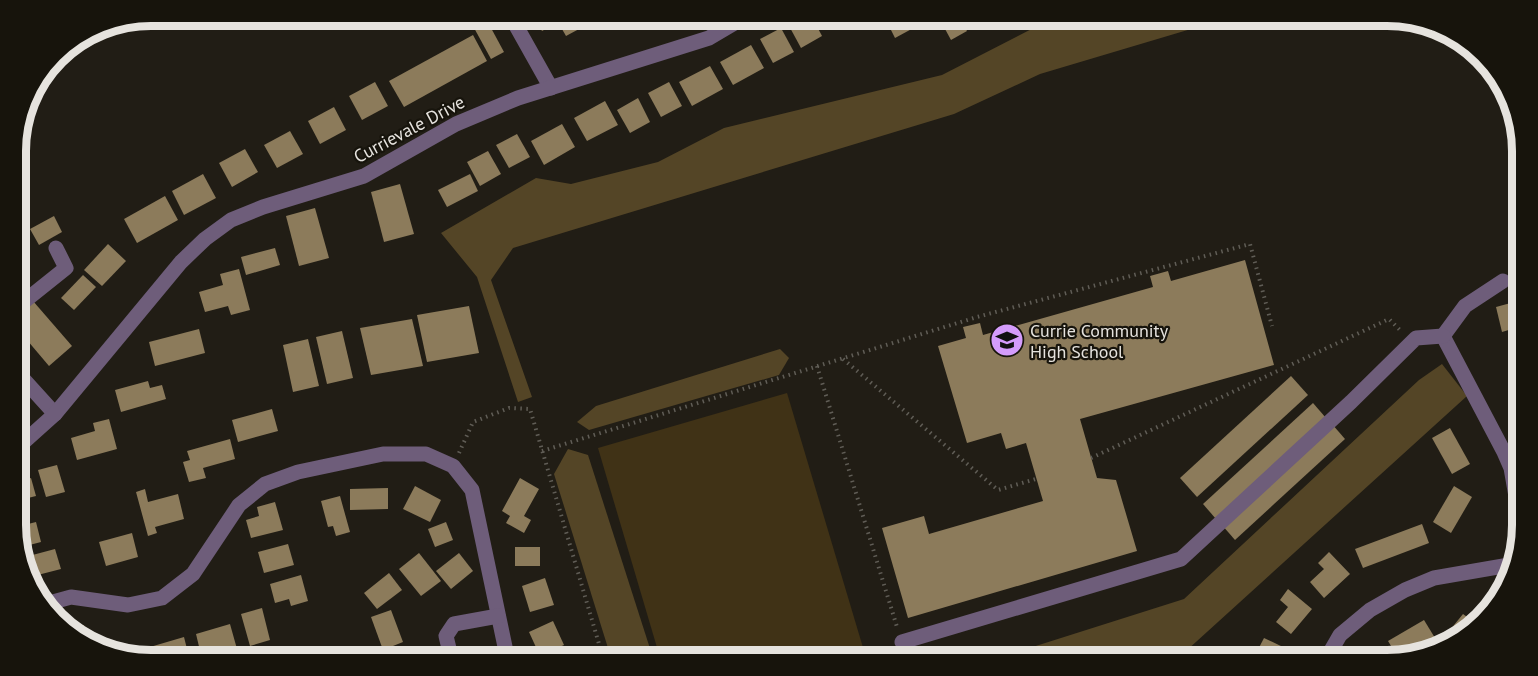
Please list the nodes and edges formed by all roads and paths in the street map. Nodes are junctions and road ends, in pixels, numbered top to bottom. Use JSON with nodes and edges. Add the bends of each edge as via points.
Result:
{"nodes":[{"id":1,"x":516,"y":26,"type":"edge"},
{"id":2,"x":729,"y":26,"type":"edge"},
{"id":3,"x":551,"y":88,"type":"junction"},
{"id":4,"x":56,"y":248,"type":"dead end"},
{"id":5,"x":1503,"y":281,"type":"dead end"},
{"id":6,"x":26,"y":300,"type":"edge"},
{"id":7,"x":1272,"y":326,"type":"dead end"},
{"id":8,"x":1443,"y":336,"type":"junction"},
{"id":9,"x":1411,"y":342,"type":"junction"},
{"id":10,"x":843,"y":359,"type":"junction"},
{"id":11,"x":817,"y":366,"type":"junction"},
{"id":12,"x":26,"y":382,"type":"edge"},
{"id":13,"x":55,"y":414,"type":"junction"},
{"id":14,"x":26,"y":440,"type":"edge"},
{"id":15,"x":542,"y":451,"type":"junction"},
{"id":16,"x":1091,"y":458,"type":"dead end"},
{"id":17,"x":453,"y":466,"type":"junction"},
{"id":18,"x":1512,"y":474,"type":"edge"},
{"id":19,"x":1036,"y":478,"type":"dead end"},
{"id":20,"x":1506,"y":566,"type":"edge"},
{"id":21,"x":51,"y":602,"type":"edge"},
{"id":22,"x":498,"y":616,"type":"junction"},
{"id":23,"x":902,"y":642,"type":"joint"},
{"id":24,"x":1331,"y":650,"type":"edge"},
{"id":25,"x":450,"y":651,"type":"edge"},
{"id":26,"x":506,"y":651,"type":"edge"},
{"id":27,"x":601,"y":651,"type":"edge"}],
"edges":[{"from":1,"to":3,"type":"street"},
{"from":2,"to":3,"type":"street","name":"Currievale Drive","via":[[709,38]]},
{"from":3,"to":13,"type":"street","name":"Currievale Drive","via":[[456,124],[364,176],[231,220],[181,262]]},
{"from":4,"to":6,"type":"street","via":[[66,268]]},
{"from":5,"to":8,"type":"street","via":[[1465,306]]},
{"from":7,"to":10,"type":"path","via":[[1250,244],[977,317]]},
{"from":8,"to":9,"type":"street","via":[[1416,338]]},
{"from":8,"to":18,"type":"street"},
{"from":9,"to":16,"type":"path","via":[[1389,319]]},
{"from":9,"to":23,"type":"street","via":[[1180,559]]},
{"from":10,"to":11,"type":"path"},
{"from":10,"to":19,"type":"path","via":[[998,490]]},
{"from":11,"to":15,"type":"path"},
{"from":11,"to":23,"type":"path"},
{"from":12,"to":13,"type":"street"},
{"from":13,"to":14,"type":"street","name":"Currievale Drive"},
{"from":15,"to":17,"type":"path","via":[[530,409],[509,408],[473,422]]},
{"from":15,"to":27,"type":"path"},
{"from":17,"to":21,"type":"street","via":[[426,454],[383,454],[298,472],[265,484],[239,505],[193,574],[162,598],[128,605],[71,597]]},
{"from":17,"to":22,"type":"street","via":[[472,490]]},
{"from":20,"to":24,"type":"street","via":[[1434,578],[1405,590],[1370,610],[1340,635]]},
{"from":22,"to":25,"type":"street","via":[[453,624],[446,636]]},
{"from":22,"to":26,"type":"street"}]}
